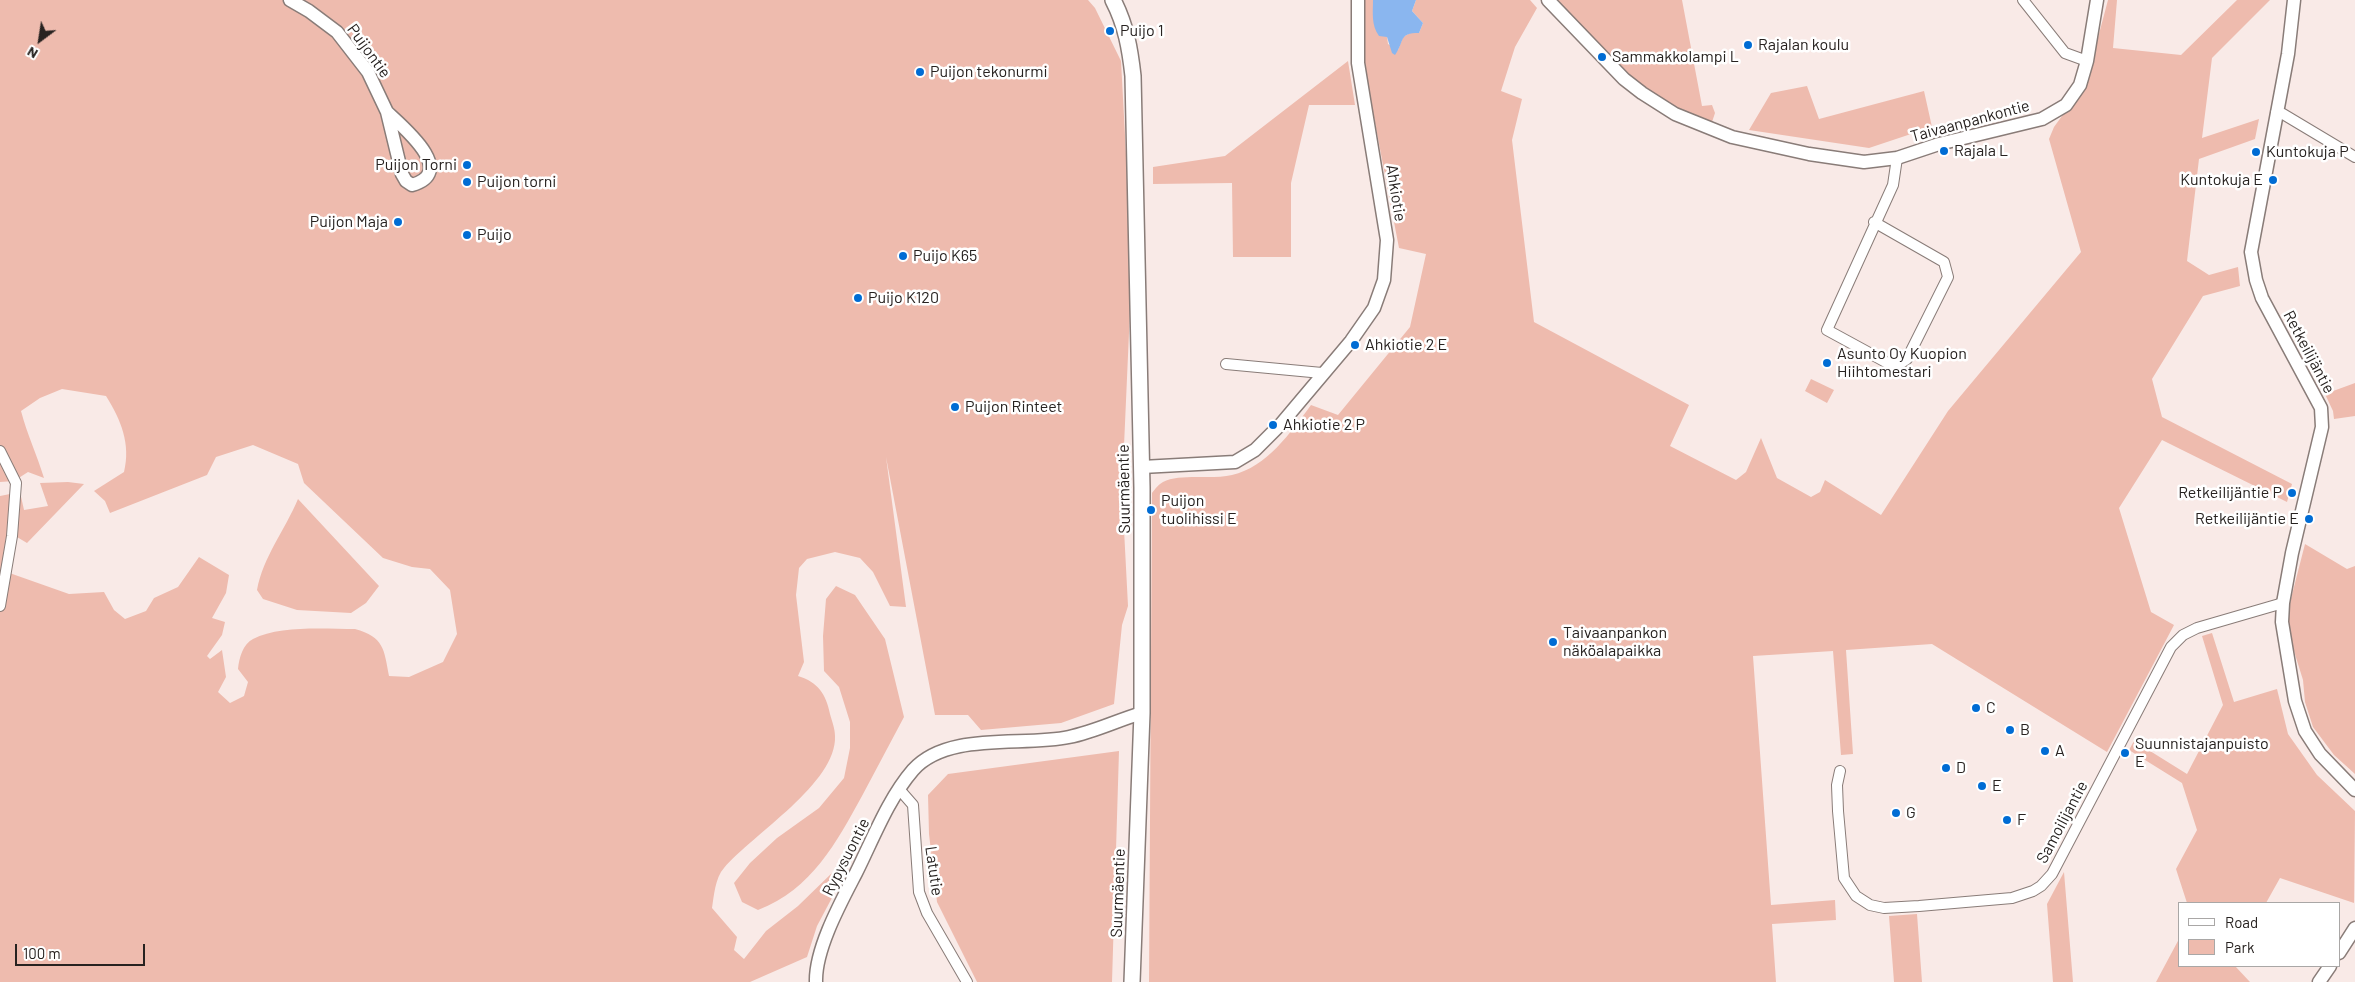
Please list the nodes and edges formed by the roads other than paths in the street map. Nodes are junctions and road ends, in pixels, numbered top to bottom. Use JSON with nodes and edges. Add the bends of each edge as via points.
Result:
{"nodes":[{"id":1,"x":290,"y":0,"type":"edge"},
{"id":2,"x":1113,"y":0,"type":"edge"},
{"id":3,"x":1358,"y":0,"type":"edge"},
{"id":4,"x":1548,"y":0,"type":"edge"},
{"id":5,"x":2023,"y":0,"type":"edge"},
{"id":6,"x":2097,"y":0,"type":"edge"},
{"id":7,"x":2294,"y":0,"type":"edge"},
{"id":8,"x":2087,"y":61,"type":"junction"},
{"id":9,"x":387,"y":112,"type":"junction"},
{"id":10,"x":2276,"y":113,"type":"junction"},
{"id":11,"x":2355,"y":157,"type":"edge"},
{"id":12,"x":1897,"y":158,"type":"junction"},
{"id":13,"x":1874,"y":222,"type":"junction"},
{"id":14,"x":1226,"y":364,"type":"dead end"},
{"id":15,"x":1322,"y":373,"type":"junction"},
{"id":16,"x":0,"y":451,"type":"edge"},
{"id":17,"x":1142,"y":468,"type":"junction"},
{"id":18,"x":2283,"y":603,"type":"junction"},
{"id":19,"x":0,"y":606,"type":"edge"},
{"id":20,"x":1142,"y":714,"type":"junction"},
{"id":21,"x":1840,"y":771,"type":"dead end"},
{"id":22,"x":900,"y":789,"type":"junction"},
{"id":23,"x":2355,"y":790,"type":"edge"},
{"id":24,"x":2355,"y":928,"type":"edge"},
{"id":25,"x":2340,"y":951,"type":"edge"},
{"id":26,"x":2329,"y":967,"type":"edge"},
{"id":27,"x":816,"y":982,"type":"edge"},
{"id":28,"x":967,"y":982,"type":"edge"},
{"id":29,"x":1132,"y":982,"type":"edge"},
{"id":30,"x":2319,"y":982,"type":"edge"}],
"edges":[{"from":1,"to":9,"type":"street","name":"Puijontie","via":[[337,32],[368,72]]},
{"from":2,"to":17,"type":"main road","name":"Suurmäentie","via":[[1129,40],[1133,76]]},
{"from":3,"to":15,"type":"street","name":"Ahkiotie","via":[[1358,63],[1387,240],[1384,280],[1374,308]]},
{"from":4,"to":12,"type":"street","via":[[1624,79],[1675,114],[1732,137],[1809,154],[1864,162]]},
{"from":5,"to":8,"type":"street","via":[[2065,53]]},
{"from":6,"to":8,"type":"street","name":"Taivaanpankontie"},
{"from":7,"to":10,"type":"street","name":"Retkeilijäntie","via":[[2288,54]]},
{"from":8,"to":12,"type":"street","name":"Taivaanpankontie","via":[[2080,85],[2066,105],[2042,119],[1939,144]]},
{"from":9,"to":9,"type":"street","name":"Puijontie","via":[[402,174],[412,185],[423,182],[430,171],[424,149]]},
{"from":10,"to":11,"type":"street","via":[[2283,114]]},
{"from":10,"to":18,"type":"street","name":"Retkeilijäntie","via":[[2251,252],[2253,266],[2262,298],[2321,408],[2322,427]]},
{"from":12,"to":13,"type":"street","name":"Taivaanpankontie","via":[[1893,185]]},
{"from":13,"to":13,"type":"street","name":"Taivaanpankontie","via":[[1827,330],[1895,367],[1907,359],[1948,277],[1944,262]]},
{"from":14,"to":15,"type":"street"},
{"from":15,"to":17,"type":"street","name":"Ahkiotie","via":[[1282,424],[1255,450],[1236,462]]},
{"from":16,"to":19,"type":"street","via":[[16,483],[12,536]]},
{"from":17,"to":20,"type":"main road","name":"Suurmäentie"},
{"from":18,"to":21,"type":"street","name":"Samoilijantie","via":[[2196,628],[2176,640],[2052,874],[2033,892],[2012,898],[1919,906],[1876,907],[1864,902],[1849,888],[1844,878],[1837,785]]},
{"from":18,"to":23,"type":"street","name":"Retkeilijäntie","via":[[2282,622],[2295,701],[2305,731],[2320,754]]},
{"from":20,"to":22,"type":"street","name":"Rypysuontie","via":[[1069,737],[961,746],[929,758],[914,769]]},
{"from":20,"to":29,"type":"main road","name":"Suurmäentie"},
{"from":22,"to":27,"type":"street","name":"Rypysuontie","via":[[835,916],[816,970]]},
{"from":22,"to":28,"type":"street","name":"Latutie","via":[[913,805],[919,892],[927,913]]},
{"from":24,"to":25,"type":"street"},
{"from":26,"to":30,"type":"street"}]}
